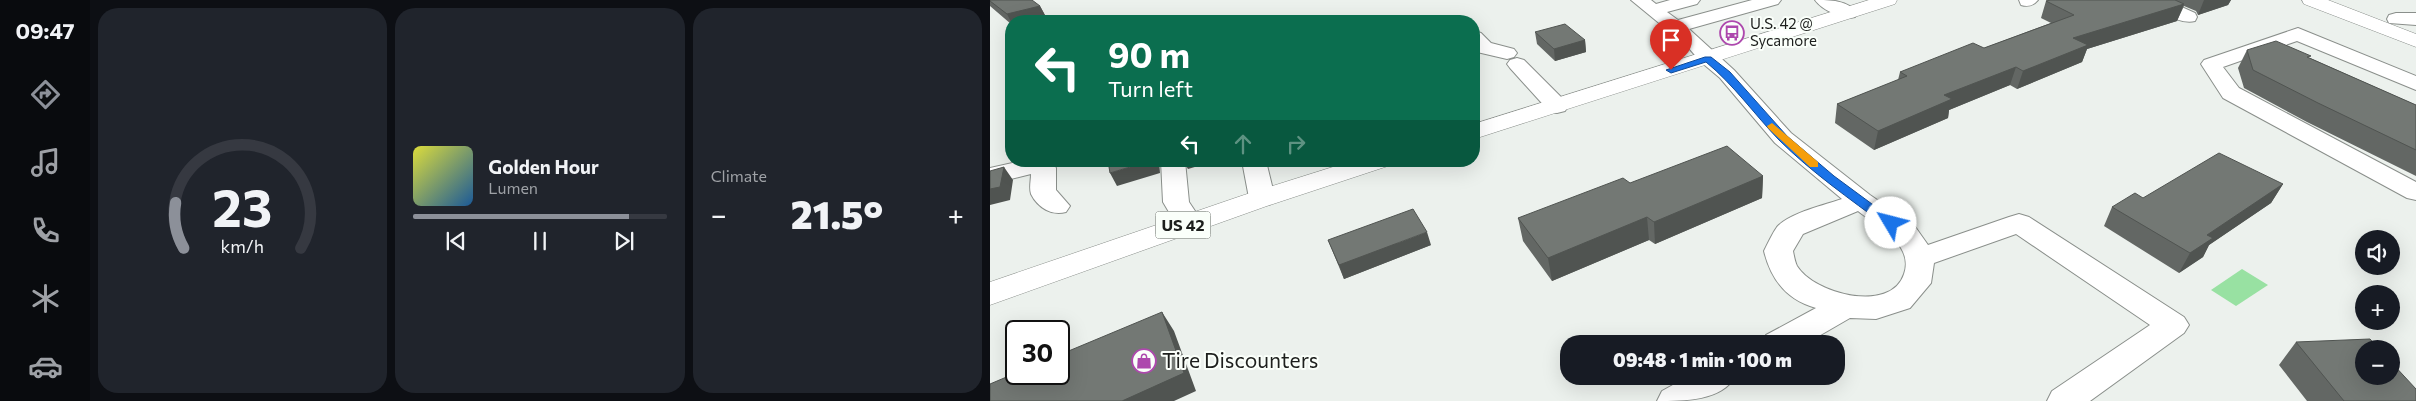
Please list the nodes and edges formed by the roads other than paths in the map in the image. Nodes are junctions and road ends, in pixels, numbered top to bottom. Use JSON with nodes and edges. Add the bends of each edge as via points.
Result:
{"nodes":[{"id":1,"x":1691,"y":0,"type":"edge"},
{"id":2,"x":1824,"y":0,"type":"edge"},
{"id":3,"x":1888,"y":0,"type":"edge"},
{"id":4,"x":2151,"y":0,"type":"edge"},
{"id":5,"x":2311,"y":0,"type":"edge"},
{"id":6,"x":2345,"y":0,"type":"edge"},
{"id":7,"x":1764,"y":1,"type":"edge"},
{"id":8,"x":1646,"y":5,"type":"edge"},
{"id":9,"x":1848,"y":13,"type":"junction"},
{"id":10,"x":2188,"y":16,"type":"dead end"},
{"id":11,"x":2396,"y":19,"type":"junction"},
{"id":12,"x":2416,"y":19,"type":"edge"},
{"id":13,"x":2416,"y":26,"type":"edge"},
{"id":14,"x":1675,"y":27,"type":"junction"},
{"id":15,"x":2416,"y":41,"type":"edge"},
{"id":16,"x":1480,"y":44,"type":"edge"},
{"id":17,"x":2263,"y":46,"type":"junction"},
{"id":18,"x":1708,"y":58,"type":"junction"},
{"id":19,"x":2290,"y":58,"type":"edge"},
{"id":20,"x":2416,"y":84,"type":"edge"},
{"id":21,"x":1557,"y":106,"type":"junction"},
{"id":22,"x":1480,"y":130,"type":"edge"},
{"id":23,"x":1028,"y":167,"type":"edge"},
{"id":24,"x":1042,"y":167,"type":"edge"},
{"id":25,"x":1174,"y":167,"type":"edge"},
{"id":26,"x":1255,"y":167,"type":"edge"},
{"id":27,"x":1360,"y":167,"type":"edge"},
{"id":28,"x":990,"y":176,"type":"edge"},
{"id":29,"x":2416,"y":192,"type":"edge"},
{"id":30,"x":1262,"y":198,"type":"junction"},
{"id":31,"x":1861,"y":201,"type":"junction"},
{"id":32,"x":1057,"y":206,"type":"dead end"},
{"id":33,"x":1189,"y":223,"type":"junction"},
{"id":34,"x":1922,"y":256,"type":"junction"},
{"id":35,"x":990,"y":294,"type":"edge"},
{"id":36,"x":1845,"y":307,"type":"junction"},
{"id":37,"x":1794,"y":335,"type":"edge"},
{"id":38,"x":1703,"y":385,"type":"edge"},
{"id":39,"x":1674,"y":401,"type":"edge"},
{"id":40,"x":2064,"y":401,"type":"edge"}],
"edges":[{"from":1,"to":8,"type":"street"},
{"from":2,"to":9,"type":"street"},
{"from":3,"to":9,"type":"main road"},
{"from":4,"to":10,"type":"street"},
{"from":5,"to":15,"type":"main road"},
{"from":6,"to":11,"type":"main road"},
{"from":7,"to":14,"type":"street"},
{"from":8,"to":14,"type":"street"},
{"from":9,"to":18,"type":"main road"},
{"from":11,"to":12,"type":"street"},
{"from":11,"to":13,"type":"main road"},
{"from":14,"to":18,"type":"street"},
{"from":16,"to":21,"type":"street","via":[[1512,58]]},
{"from":17,"to":19,"type":"street"},
{"from":17,"to":20,"type":"street","via":[[2298,34]]},
{"from":17,"to":29,"type":"street","via":[[2211,64],[2232,93]]},
{"from":18,"to":21,"type":"main road"},
{"from":18,"to":31,"type":"street","via":[[1727,74],[1783,138]]},
{"from":21,"to":22,"type":"main road"},
{"from":23,"to":28,"type":"street"},
{"from":24,"to":32,"type":"street","via":[[1043,192]]},
{"from":25,"to":33,"type":"street","via":[[1176,202]]},
{"from":26,"to":30,"type":"lane"},
{"from":27,"to":30,"type":"main road","number":"US 42"},
{"from":30,"to":33,"type":"main road","number":"US 42"},
{"from":31,"to":34,"type":"street","via":[[1905,234]]},
{"from":31,"to":36,"type":"street","via":[[1798,225],[1788,232],[1779,246],[1779,262],[1788,277],[1812,296]]},
{"from":33,"to":35,"type":"main road","number":"US 42"},
{"from":34,"to":36,"type":"street","via":[[1920,275],[1912,290],[1896,302],[1872,308]]},
{"from":34,"to":40,"type":"street","via":[[2019,223],[2172,325]]},
{"from":36,"to":37,"type":"street"},
{"from":38,"to":39,"type":"street"}]}
